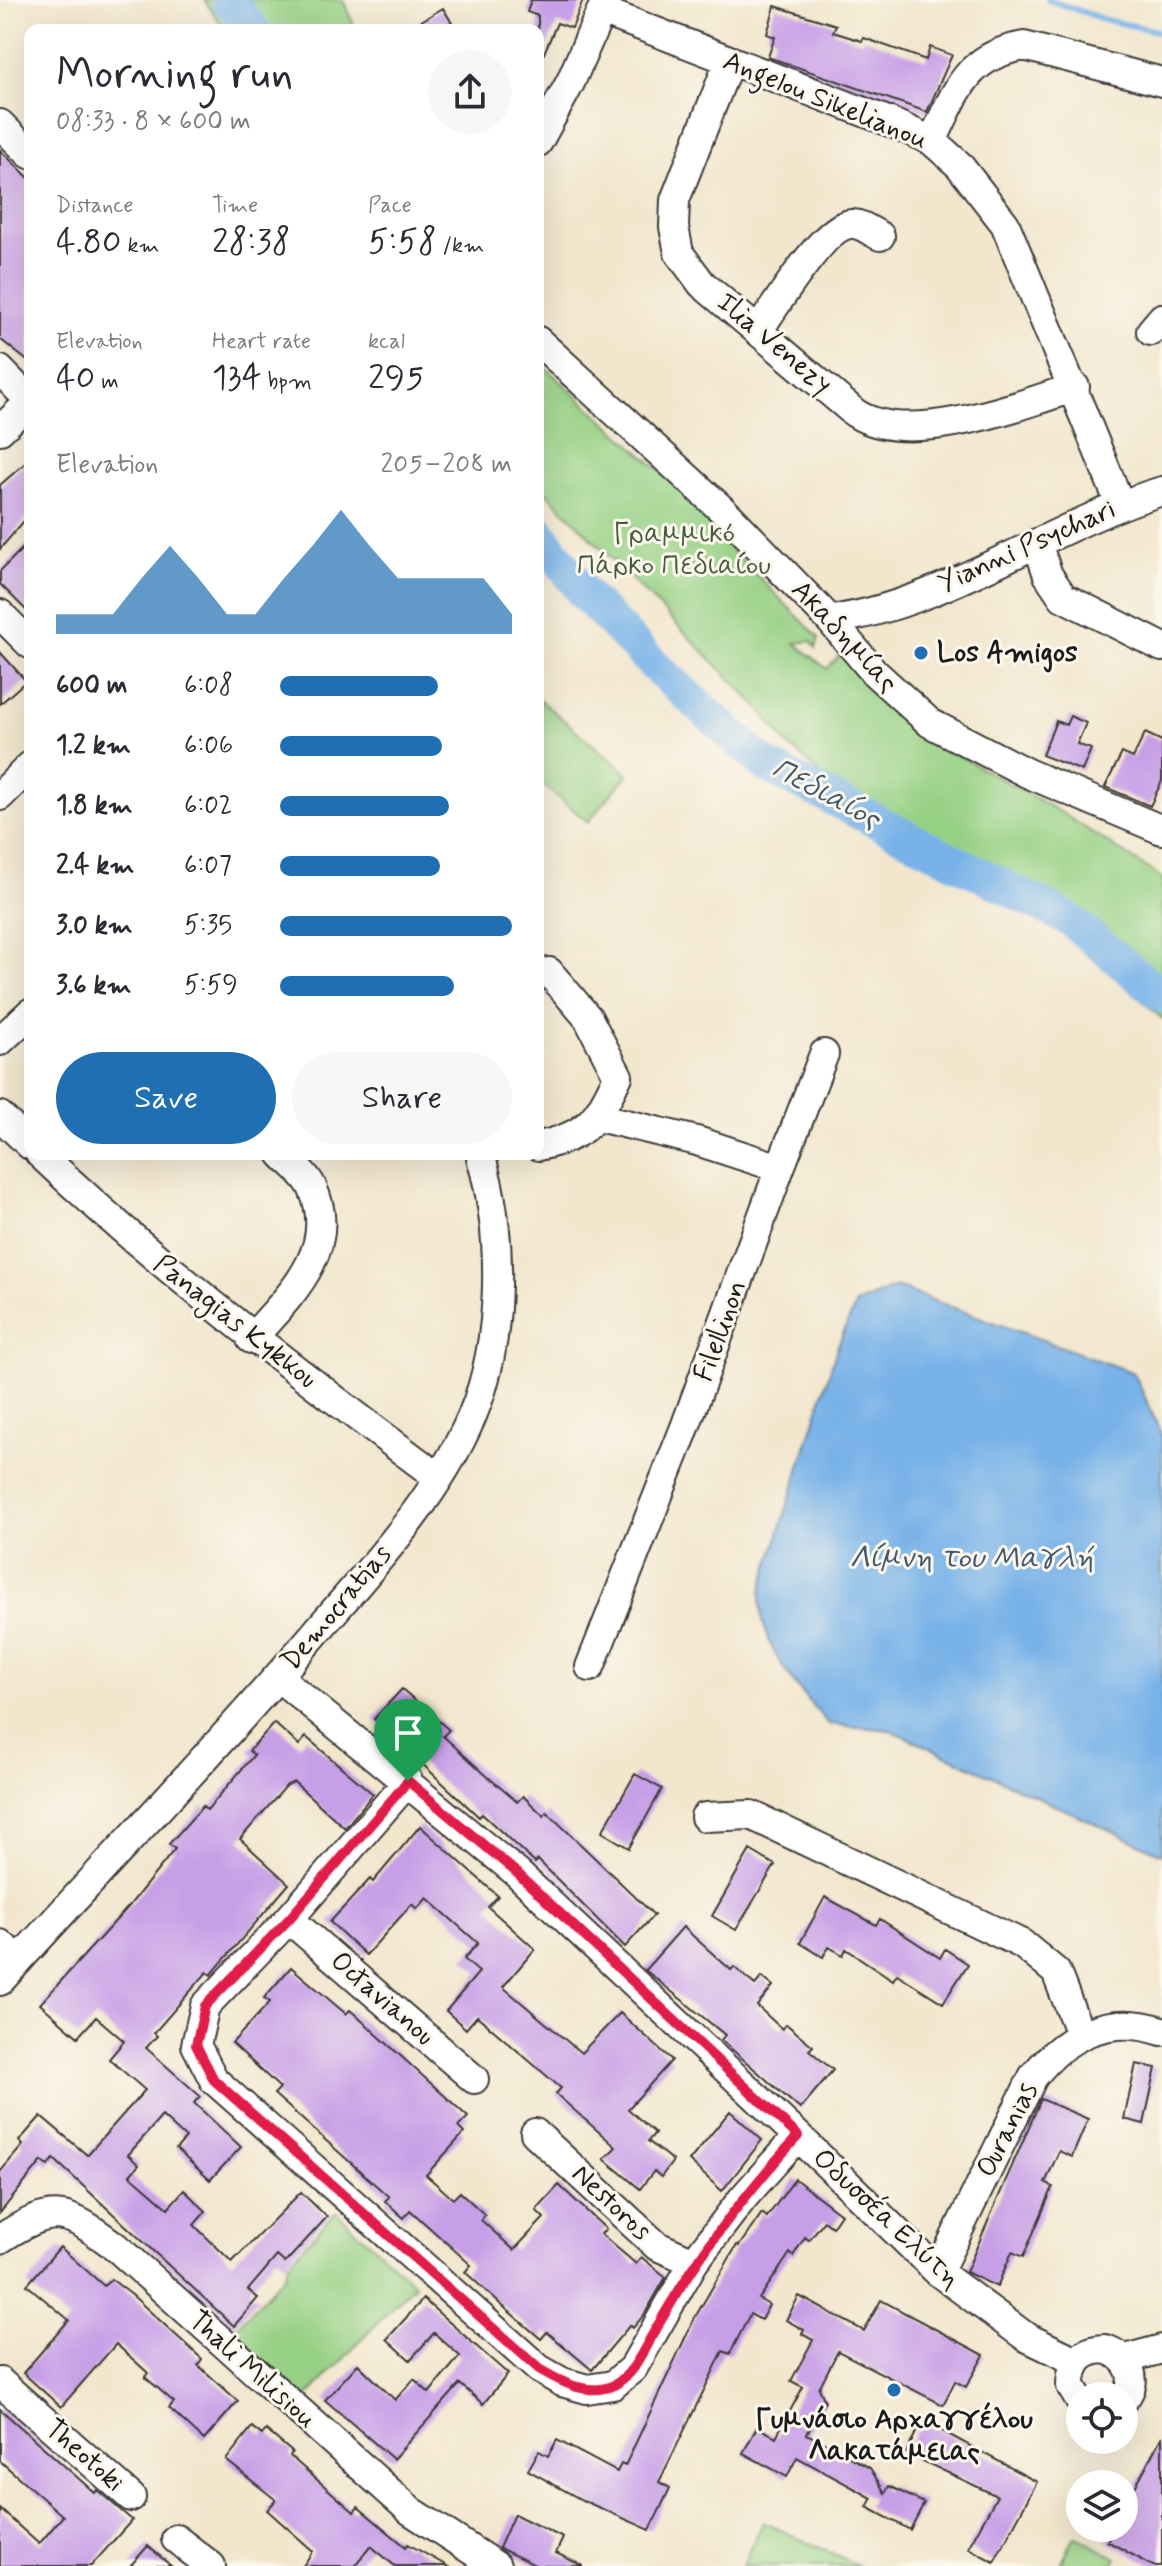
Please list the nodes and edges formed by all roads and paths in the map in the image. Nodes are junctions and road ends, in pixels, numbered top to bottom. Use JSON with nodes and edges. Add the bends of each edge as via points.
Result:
{"nodes":[{"id":1,"x":604,"y":6,"type":"edge"},
{"id":2,"x":729,"y":62,"type":"junction"},
{"id":3,"x":1162,"y":82,"type":"edge"},
{"id":4,"x":0,"y":124,"type":"edge"},
{"id":5,"x":544,"y":131,"type":"edge"},
{"id":6,"x":932,"y":141,"type":"junction"},
{"id":7,"x":24,"y":148,"type":"edge"},
{"id":8,"x":880,"y":236,"type":"dead end"},
{"id":9,"x":758,"y":331,"type":"junction"},
{"id":10,"x":544,"y":346,"type":"edge"},
{"id":11,"x":0,"y":370,"type":"edge"},
{"id":12,"x":1075,"y":387,"type":"junction"},
{"id":13,"x":24,"y":396,"type":"edge"},
{"id":14,"x":24,"y":408,"type":"edge"},
{"id":15,"x":0,"y":430,"type":"edge"},
{"id":16,"x":1162,"y":491,"type":"edge"},
{"id":17,"x":1120,"y":504,"type":"junction"},
{"id":18,"x":1037,"y":543,"type":"junction"},
{"id":19,"x":893,"y":606,"type":"junction"},
{"id":20,"x":0,"y":614,"type":"edge"},
{"id":21,"x":830,"y":620,"type":"junction"},
{"id":22,"x":24,"y":638,"type":"edge"},
{"id":23,"x":1162,"y":647,"type":"edge"},
{"id":24,"x":857,"y":653,"type":"junction"},
{"id":25,"x":24,"y":772,"type":"edge"},
{"id":26,"x":0,"y":796,"type":"edge"},
{"id":27,"x":1162,"y":830,"type":"edge"},
{"id":28,"x":549,"y":972,"type":"dead end"},
{"id":29,"x":24,"y":1019,"type":"edge"},
{"id":30,"x":0,"y":1041,"type":"edge"},
{"id":31,"x":824,"y":1054,"type":"dead end"},
{"id":32,"x":0,"y":1116,"type":"edge"},
{"id":33,"x":598,"y":1117,"type":"junction"},
{"id":34,"x":24,"y":1139,"type":"edge"},
{"id":35,"x":544,"y":1145,"type":"edge"},
{"id":36,"x":47,"y":1160,"type":"edge"},
{"id":37,"x":288,"y":1160,"type":"edge"},
{"id":38,"x":487,"y":1160,"type":"edge"},
{"id":39,"x":780,"y":1168,"type":"junction"},
{"id":40,"x":251,"y":1339,"type":"junction"},
{"id":41,"x":439,"y":1478,"type":"junction"},
{"id":42,"x":590,"y":1667,"type":"dead end"},
{"id":43,"x":278,"y":1677,"type":"junction"},
{"id":44,"x":408,"y":1781,"type":"junction"},
{"id":45,"x":705,"y":1817,"type":"dead end"},
{"id":46,"x":289,"y":1919,"type":"junction"},
{"id":47,"x":10,"y":1952,"type":"edge"},
{"id":48,"x":0,"y":1981,"type":"edge"},
{"id":49,"x":1162,"y":2031,"type":"edge"},
{"id":50,"x":1080,"y":2034,"type":"junction"},
{"id":51,"x":474,"y":2079,"type":"dead end"},
{"id":52,"x":535,"y":2133,"type":"dead end"},
{"id":53,"x":798,"y":2136,"type":"junction"},
{"id":54,"x":0,"y":2239,"type":"edge"},
{"id":55,"x":694,"y":2262,"type":"junction"},
{"id":56,"x":938,"y":2272,"type":"junction"},
{"id":57,"x":1162,"y":2349,"type":"edge"},
{"id":58,"x":1125,"y":2359,"type":"junction"},
{"id":59,"x":1076,"y":2361,"type":"junction"},
{"id":60,"x":0,"y":2382,"type":"edge"},
{"id":61,"x":1072,"y":2382,"type":"edge"},
{"id":62,"x":1132,"y":2382,"type":"edge"},
{"id":63,"x":131,"y":2497,"type":"dead end"},
{"id":64,"x":176,"y":2539,"type":"dead end"},
{"id":65,"x":211,"y":2566,"type":"edge"},
{"id":66,"x":496,"y":2566,"type":"edge"}],
"edges":[{"from":1,"to":2,"type":"street","name":"Angelou Sikelianou"},
{"from":1,"to":5,"type":"street"},
{"from":2,"to":6,"type":"street","name":"Angelou Sikelianou"},
{"from":2,"to":9,"type":"street","name":"Ilia Venezy","via":[[675,200],[674,227],[689,272]]},
{"from":3,"to":6,"type":"street","via":[[1024,46],[1008,49],[990,54],[963,80]]},
{"from":4,"to":7,"type":"street"},
{"from":6,"to":12,"type":"street","name":"Angelou Sikelianou","via":[[959,165],[1005,224]]},
{"from":8,"to":9,"type":"street","via":[[849,223],[830,232]]},
{"from":9,"to":12,"type":"street","name":"Ilia Venezy","via":[[855,413],[881,426],[976,416]]},
{"from":10,"to":21,"type":"street","name":"Ακαδημίας","via":[[729,516]]},
{"from":11,"to":13,"type":"street"},
{"from":12,"to":17,"type":"street","name":"Angelou Sikelianou"},
{"from":14,"to":15,"type":"street"},
{"from":16,"to":17,"type":"street","name":"Yianni Psychari"},
{"from":17,"to":18,"type":"street","name":"Yianni Psychari"},
{"from":18,"to":19,"type":"street","name":"Yianni Psychari"},
{"from":18,"to":23,"type":"street","via":[[1063,597]]},
{"from":19,"to":21,"type":"street","name":"Yianni Psychari"},
{"from":19,"to":24,"type":"street","name":"Yianni Psychari","via":[[869,629]]},
{"from":20,"to":22,"type":"street"},
{"from":21,"to":24,"type":"street","name":"Ακαδημίας"},
{"from":24,"to":27,"type":"street","name":"Ακαδημίας","via":[[930,723],[968,745]]},
{"from":25,"to":26,"type":"street"},
{"from":28,"to":33,"type":"street","via":[[588,1018],[618,1076]]},
{"from":29,"to":30,"type":"street"},
{"from":31,"to":39,"type":"street","name":"Filellinon"},
{"from":32,"to":34,"type":"street"},
{"from":33,"to":35,"type":"street","via":[[566,1141]]},
{"from":33,"to":39,"type":"street"},
{"from":36,"to":40,"type":"street","name":"Panagias Kykkou"},
{"from":37,"to":40,"type":"street","via":[[310,1184],[321,1215],[318,1249],[297,1288]]},
{"from":38,"to":41,"type":"street","name":"Democratias","via":[[496,1326],[472,1416]]},
{"from":39,"to":42,"type":"street","name":"Filellinon"},
{"from":40,"to":41,"type":"street","name":"Panagias Kykkou"},
{"from":41,"to":43,"type":"street","name":"Democratias","via":[[387,1550]]},
{"from":43,"to":44,"type":"street","name":"Οδυσσέα Ελύτη"},
{"from":43,"to":47,"type":"street","name":"Democratias"},
{"from":44,"to":46,"type":"street"},
{"from":44,"to":53,"type":"street","name":"Οδυσσέα Ελύτη","via":[[517,1873]]},
{"from":45,"to":50,"type":"street","via":[[751,1815],[1022,1944],[1056,1972]]},
{"from":46,"to":51,"type":"street","name":"Octavianou"},
{"from":46,"to":55,"type":"street","via":[[205,2006],[196,2045],[214,2080],[539,2369],[587,2389],[613,2385],[633,2368]]},
{"from":47,"to":48,"type":"street","name":"Democratias"},
{"from":49,"to":50,"type":"street","name":"Ouranias","via":[[1126,2026]]},
{"from":50,"to":56,"type":"street","name":"Ouranias","via":[[1033,2077]]},
{"from":52,"to":55,"type":"street","name":"Nestoros","via":[[657,2246]]},
{"from":53,"to":55,"type":"street"},
{"from":53,"to":56,"type":"street","name":"Οδυσσέα Ελύτη"},
{"from":54,"to":66,"type":"street","name":"Thali Milisiou","via":[[36,2217],[74,2216],[116,2247],[411,2511]]},
{"from":56,"to":59,"type":"street","name":"Οδυσσέα Ελύτη","via":[[1026,2337]]},
{"from":57,"to":58,"type":"street"},
{"from":58,"to":59,"type":"street","via":[[1105,2349]]},
{"from":58,"to":62,"type":"street"},
{"from":59,"to":61,"type":"street"},
{"from":60,"to":63,"type":"street","name":"Theotoki"},
{"from":64,"to":65,"type":"street"}]}
